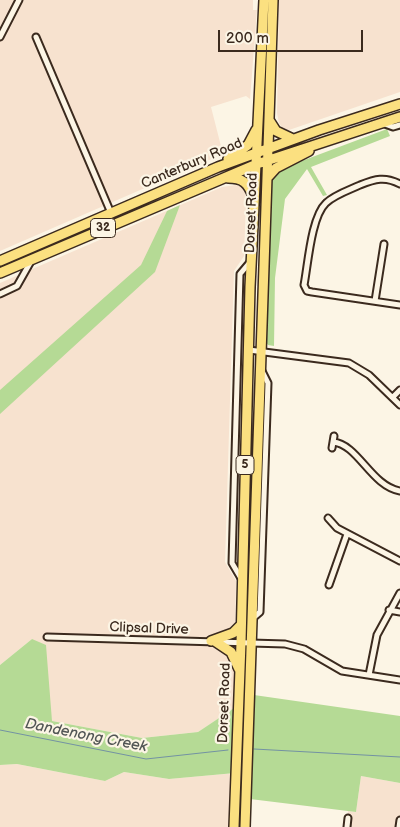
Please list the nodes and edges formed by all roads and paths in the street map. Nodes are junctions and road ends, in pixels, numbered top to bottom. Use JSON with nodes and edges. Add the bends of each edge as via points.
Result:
{"nodes":[{"id":1,"x":20,"y":0,"type":"edge"},
{"id":2,"x":264,"y":0,"type":"edge"},
{"id":3,"x":273,"y":0,"type":"edge"},
{"id":4,"x":0,"y":37,"type":"edge"},
{"id":5,"x":36,"y":37,"type":"dead end"},
{"id":6,"x":400,"y":104,"type":"edge"},
{"id":7,"x":400,"y":116,"type":"edge"},
{"id":8,"x":269,"y":120,"type":"junction"},
{"id":9,"x":381,"y":123,"type":"junction"},
{"id":10,"x":400,"y":125,"type":"edge"},
{"id":11,"x":257,"y":128,"type":"junction"},
{"id":12,"x":334,"y":138,"type":"junction"},
{"id":13,"x":293,"y":139,"type":"junction"},
{"id":14,"x":268,"y":147,"type":"junction"},
{"id":15,"x":257,"y":152,"type":"junction"},
{"id":16,"x":268,"y":160,"type":"junction"},
{"id":17,"x":257,"y":164,"type":"junction"},
{"id":18,"x":218,"y":167,"type":"junction"},
{"id":19,"x":224,"y":178,"type":"junction"},
{"id":20,"x":268,"y":178,"type":"junction"},
{"id":21,"x":400,"y":184,"type":"edge"},
{"id":22,"x":255,"y":201,"type":"junction"},
{"id":23,"x":111,"y":213,"type":"junction"},
{"id":24,"x":47,"y":240,"type":"junction"},
{"id":25,"x":384,"y":244,"type":"dead end"},
{"id":26,"x":51,"y":250,"type":"junction"},
{"id":27,"x":38,"y":256,"type":"junction"},
{"id":28,"x":0,"y":260,"type":"edge"},
{"id":29,"x":251,"y":261,"type":"junction"},
{"id":30,"x":0,"y":273,"type":"edge"},
{"id":31,"x":0,"y":294,"type":"edge"},
{"id":32,"x":375,"y":301,"type":"junction"},
{"id":33,"x":400,"y":305,"type":"edge"},
{"id":34,"x":249,"y":350,"type":"junction"},
{"id":35,"x":260,"y":350,"type":"junction"},
{"id":36,"x":400,"y":390,"type":"edge"},
{"id":37,"x":393,"y":397,"type":"junction"},
{"id":38,"x":400,"y":405,"type":"edge"},
{"id":39,"x":246,"y":430,"type":"junction"},
{"id":40,"x":236,"y":440,"type":"junction"},
{"id":41,"x":332,"y":448,"type":"dead end"},
{"id":42,"x":400,"y":491,"type":"edge"},
{"id":43,"x":328,"y":518,"type":"dead end"},
{"id":44,"x":347,"y":534,"type":"junction"},
{"id":45,"x":400,"y":561,"type":"edge"},
{"id":46,"x":242,"y":580,"type":"junction"},
{"id":47,"x":329,"y":585,"type":"dead end"},
{"id":48,"x":400,"y":593,"type":"edge"},
{"id":49,"x":389,"y":610,"type":"junction"},
{"id":50,"x":400,"y":612,"type":"edge"},
{"id":51,"x":241,"y":625,"type":"junction"},
{"id":52,"x":47,"y":637,"type":"dead end"},
{"id":53,"x":213,"y":642,"type":"junction"},
{"id":54,"x":246,"y":643,"type":"junction"},
{"id":55,"x":240,"y":672,"type":"junction"},
{"id":56,"x":369,"y":675,"type":"junction"},
{"id":57,"x":400,"y":680,"type":"edge"},
{"id":58,"x":348,"y":818,"type":"dead end"},
{"id":59,"x":400,"y":820,"type":"edge"},
{"id":60,"x":234,"y":827,"type":"edge"},
{"id":61,"x":244,"y":827,"type":"edge"},
{"id":62,"x":346,"y":827,"type":"edge"},
{"id":63,"x":399,"y":827,"type":"edge"}],
"edges":[{"from":1,"to":4,"type":"street"},
{"from":2,"to":11,"type":"main road","name":"Dorset Road","number":"5"},
{"from":3,"to":8,"type":"main road","name":"Dorset Road","number":"5"},
{"from":5,"to":23,"type":"street"},
{"from":6,"to":13,"type":"main road","name":"Canterbury Road","number":"32"},
{"from":7,"to":9,"type":"main road","name":"Canterbury Road","number":"32"},
{"from":8,"to":13,"type":"main road","via":[[276,131]]},
{"from":8,"to":14,"type":"main road","name":"Dorset Road","number":"5"},
{"from":9,"to":10,"type":"street","name":"Canterbury Road","via":[[393,127]]},
{"from":9,"to":12,"type":"main road","name":"Canterbury Road","number":"32"},
{"from":11,"to":15,"type":"main road","name":"Dorset Road","number":"5"},
{"from":11,"to":18,"type":"main road","via":[[248,144]]},
{"from":12,"to":16,"type":"main road","name":"Canterbury Road","number":"32"},
{"from":12,"to":20,"type":"main road","via":[[276,168]]},
{"from":13,"to":14,"type":"main road","name":"Canterbury Road","number":"32"},
{"from":14,"to":15,"type":"main road","name":"Canterbury Road","number":"32"},
{"from":14,"to":16,"type":"main road","name":"Dorset Road","number":"5"},
{"from":15,"to":17,"type":"main road","name":"Dorset Road","number":"5"},
{"from":15,"to":18,"type":"main road","name":"Canterbury Road","number":"32"},
{"from":16,"to":17,"type":"main road","name":"Canterbury Road","number":"32"},
{"from":16,"to":20,"type":"main road","name":"Dorset Road","number":"5"},
{"from":17,"to":19,"type":"main road","name":"Canterbury Road","number":"32"},
{"from":17,"to":22,"type":"main road","name":"Dorset Road","number":"5"},
{"from":18,"to":23,"type":"main road","name":"Canterbury Road","number":"32"},
{"from":19,"to":22,"type":"main road","via":[[249,184]]},
{"from":19,"to":26,"type":"main road","name":"Canterbury Road","number":"32"},
{"from":20,"to":35,"type":"main road","name":"Dorset Road","number":"5"},
{"from":21,"to":32,"type":"street","via":[[390,178],[376,179],[351,189],[324,204],[316,223],[304,285],[307,291]]},
{"from":22,"to":29,"type":"main road","name":"Dorset Road","number":"5"},
{"from":23,"to":24,"type":"main road","name":"Canterbury Road","number":"32"},
{"from":24,"to":26,"type":"main road"},
{"from":24,"to":28,"type":"main road","name":"Canterbury Road","number":"32"},
{"from":25,"to":32,"type":"street"},
{"from":26,"to":27,"type":"main road","name":"Canterbury Road","number":"32"},
{"from":27,"to":30,"type":"main road","name":"Canterbury Road","number":"32"},
{"from":27,"to":31,"type":"street","via":[[26,266],[17,286]]},
{"from":29,"to":34,"type":"main road","name":"Dorset Road","number":"5"},
{"from":29,"to":40,"type":"street","name":"Dorset Road","via":[[240,274]]},
{"from":32,"to":33,"type":"street"},
{"from":34,"to":35,"type":"street"},
{"from":34,"to":39,"type":"main road","name":"Dorset Road","number":"5"},
{"from":35,"to":37,"type":"street","via":[[349,363],[370,374]]},
{"from":35,"to":54,"type":"main road","name":"Dorset Road","number":"5","via":[[250,620]]},
{"from":36,"to":37,"type":"street"},
{"from":37,"to":38,"type":"street"},
{"from":39,"to":40,"type":"street"},
{"from":39,"to":46,"type":"main road","name":"Dorset Road","number":"5"},
{"from":40,"to":46,"type":"street","name":"Dorset Road","via":[[232,562]]},
{"from":41,"to":42,"type":"street","via":[[333,439],[343,444],[386,487]]},
{"from":43,"to":44,"type":"street"},
{"from":44,"to":45,"type":"street"},
{"from":44,"to":47,"type":"street"},
{"from":46,"to":51,"type":"main road","name":"Dorset Road","number":"5"},
{"from":48,"to":49,"type":"street"},
{"from":49,"to":50,"type":"street"},
{"from":49,"to":56,"type":"street","via":[[377,635]]},
{"from":51,"to":53,"type":"main road","via":[[233,633]]},
{"from":51,"to":54,"type":"main road","name":"Dorset Road","number":"5"},
{"from":52,"to":53,"type":"street","name":"Clipsal Drive"},
{"from":53,"to":54,"type":"street","name":"Clipsal Drive"},
{"from":53,"to":55,"type":"main road","via":[[231,652]]},
{"from":54,"to":55,"type":"main road","name":"Dorset Road","number":"5"},
{"from":54,"to":56,"type":"street","name":"Clipsal Drive","via":[[292,645],[333,667]]},
{"from":54,"to":61,"type":"main road","name":"Dorset Road","number":"5"},
{"from":55,"to":60,"type":"main road","name":"Dorset Road","number":"5"},
{"from":56,"to":57,"type":"street","name":"Clipsal Drive"},
{"from":58,"to":62,"type":"street"},
{"from":59,"to":63,"type":"street"}]}
